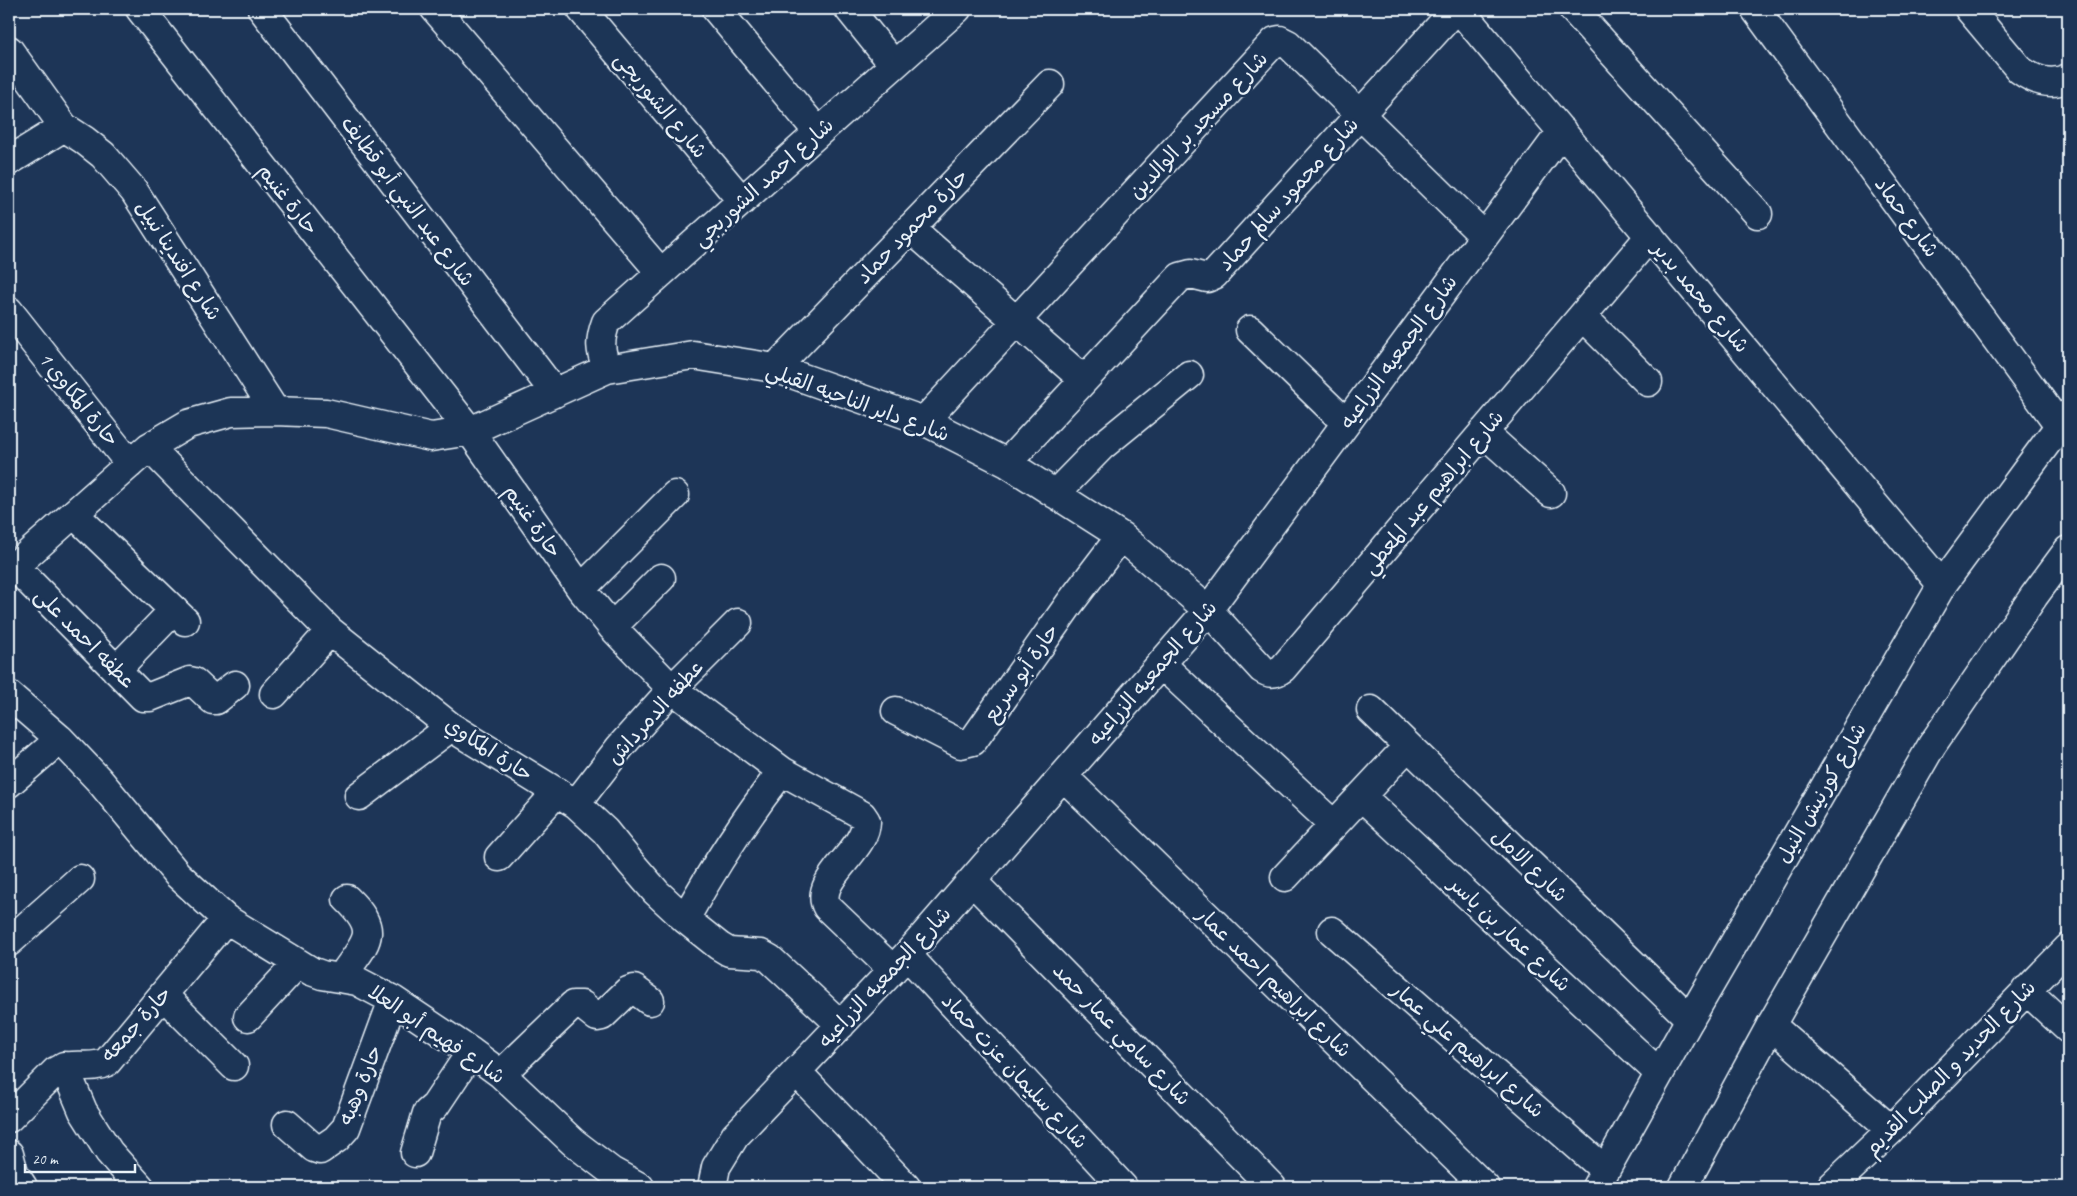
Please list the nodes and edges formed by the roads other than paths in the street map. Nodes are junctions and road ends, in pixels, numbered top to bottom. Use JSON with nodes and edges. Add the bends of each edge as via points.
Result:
{"nodes":[{"id":1,"x":140,"y":9,"type":"edge"},
{"id":2,"x":262,"y":9,"type":"edge"},
{"id":3,"x":435,"y":9,"type":"edge"},
{"id":4,"x":581,"y":9,"type":"edge"},
{"id":5,"x":716,"y":9,"type":"edge"},
{"id":6,"x":849,"y":9,"type":"edge"},
{"id":7,"x":957,"y":9,"type":"edge"},
{"id":8,"x":1458,"y":9,"type":"edge"},
{"id":9,"x":1573,"y":9,"type":"edge"},
{"id":10,"x":1755,"y":9,"type":"edge"},
{"id":11,"x":1969,"y":9,"type":"edge"},
{"id":12,"x":9,"y":50,"type":"edge"},
{"id":13,"x":894,"y":65,"type":"junction"},
{"id":14,"x":2068,"y":78,"type":"edge"},
{"id":15,"x":1050,"y":84,"type":"dead end"},
{"id":16,"x":1359,"y":115,"type":"junction"},
{"id":17,"x":64,"y":127,"type":"junction"},
{"id":18,"x":1562,"y":131,"type":"junction"},
{"id":19,"x":818,"y":132,"type":"junction"},
{"id":20,"x":9,"y":161,"type":"edge"},
{"id":21,"x":742,"y":201,"type":"junction"},
{"id":22,"x":1758,"y":214,"type":"dead end"},
{"id":23,"x":910,"y":228,"type":"junction"},
{"id":24,"x":1484,"y":236,"type":"junction"},
{"id":25,"x":1650,"y":236,"type":"junction"},
{"id":26,"x":661,"y":273,"type":"junction"},
{"id":27,"x":9,"y":311,"type":"edge"},
{"id":28,"x":1582,"y":316,"type":"junction"},
{"id":29,"x":1017,"y":321,"type":"junction"},
{"id":30,"x":1250,"y":330,"type":"dead end"},
{"id":31,"x":775,"y":368,"type":"junction"},
{"id":32,"x":607,"y":369,"type":"junction"},
{"id":33,"x":1188,"y":375,"type":"dead end"},
{"id":34,"x":1084,"y":380,"type":"junction"},
{"id":35,"x":1648,"y":382,"type":"dead end"},
{"id":36,"x":555,"y":393,"type":"junction"},
{"id":37,"x":275,"y":411,"type":"junction"},
{"id":38,"x":2064,"y":420,"type":"edge"},
{"id":39,"x":924,"y":421,"type":"junction"},
{"id":40,"x":1346,"y":423,"type":"junction"},
{"id":41,"x":470,"y":431,"type":"junction"},
{"id":42,"x":1484,"y":432,"type":"junction"},
{"id":43,"x":140,"y":455,"type":"junction"},
{"id":44,"x":1006,"y":463,"type":"junction"},
{"id":45,"x":1551,"y":493,"type":"dead end"},
{"id":46,"x":1055,"y":494,"type":"junction"},
{"id":47,"x":675,"y":495,"type":"dead end"},
{"id":48,"x":74,"y":514,"type":"junction"},
{"id":49,"x":1121,"y":536,"type":"junction"},
{"id":50,"x":2068,"y":550,"type":"edge"},
{"id":51,"x":12,"y":569,"type":"edge"},
{"id":52,"x":660,"y":578,"type":"dead end"},
{"id":53,"x":1942,"y":585,"type":"junction"},
{"id":54,"x":581,"y":589,"type":"junction"},
{"id":55,"x":1208,"y":610,"type":"junction"},
{"id":56,"x":738,"y":623,"type":"dead end"},
{"id":57,"x":612,"y":627,"type":"junction"},
{"id":58,"x":330,"y":632,"type":"junction"},
{"id":59,"x":1161,"y":664,"type":"junction"},
{"id":60,"x":116,"y":670,"type":"junction"},
{"id":61,"x":235,"y":685,"type":"dead end"},
{"id":62,"x":672,"y":689,"type":"junction"},
{"id":63,"x":274,"y":694,"type":"dead end"},
{"id":64,"x":9,"y":695,"type":"edge"},
{"id":65,"x":896,"y":710,"type":"dead end"},
{"id":66,"x":1371,"y":710,"type":"dead end"},
{"id":67,"x":451,"y":727,"type":"junction"},
{"id":68,"x":60,"y":739,"type":"junction"},
{"id":69,"x":1408,"y":746,"type":"junction"},
{"id":70,"x":782,"y":771,"type":"junction"},
{"id":71,"x":1063,"y":776,"type":"junction"},
{"id":72,"x":9,"y":783,"type":"edge"},
{"id":73,"x":359,"y":796,"type":"dead end"},
{"id":74,"x":1361,"y":796,"type":"junction"},
{"id":75,"x":567,"y":798,"type":"junction"},
{"id":76,"x":1334,"y":824,"type":"junction"},
{"id":77,"x":499,"y":857,"type":"dead end"},
{"id":78,"x":1284,"y":877,"type":"dead end"},
{"id":79,"x":80,"y":879,"type":"dead end"},
{"id":80,"x":972,"y":880,"type":"junction"},
{"id":81,"x":347,"y":899,"type":"dead end"},
{"id":82,"x":226,"y":919,"type":"junction"},
{"id":83,"x":685,"y":919,"type":"junction"},
{"id":84,"x":1332,"y":931,"type":"dead end"},
{"id":85,"x":9,"y":942,"type":"edge"},
{"id":86,"x":2068,"y":948,"type":"edge"},
{"id":87,"x":900,"y":962,"type":"junction"},
{"id":88,"x":298,"y":963,"type":"junction"},
{"id":89,"x":341,"y":978,"type":"junction"},
{"id":90,"x":2026,"y":990,"type":"junction"},
{"id":91,"x":163,"y":995,"type":"junction"},
{"id":92,"x":393,"y":1000,"type":"junction"},
{"id":93,"x":650,"y":1002,"type":"dead end"},
{"id":94,"x":248,"y":1017,"type":"dead end"},
{"id":95,"x":1690,"y":1019,"type":"junction"},
{"id":96,"x":841,"y":1025,"type":"junction"},
{"id":97,"x":1771,"y":1025,"type":"junction"},
{"id":98,"x":2068,"y":1029,"type":"edge"},
{"id":99,"x":471,"y":1052,"type":"junction"},
{"id":100,"x":64,"y":1066,"type":"junction"},
{"id":101,"x":234,"y":1066,"type":"dead end"},
{"id":102,"x":797,"y":1072,"type":"junction"},
{"id":103,"x":1659,"y":1073,"type":"junction"},
{"id":104,"x":501,"y":1074,"type":"junction"},
{"id":105,"x":9,"y":1118,"type":"edge"},
{"id":106,"x":287,"y":1124,"type":"dead end"},
{"id":107,"x":1891,"y":1130,"type":"junction"},
{"id":108,"x":415,"y":1153,"type":"dead end"},
{"id":109,"x":9,"y":1154,"type":"edge"},
{"id":110,"x":1601,"y":1179,"type":"edge"},
{"id":111,"x":23,"y":1187,"type":"edge"},
{"id":112,"x":140,"y":1187,"type":"edge"},
{"id":113,"x":640,"y":1187,"type":"edge"},
{"id":114,"x":712,"y":1187,"type":"edge"},
{"id":115,"x":906,"y":1187,"type":"edge"},
{"id":116,"x":1124,"y":1187,"type":"edge"},
{"id":117,"x":1272,"y":1187,"type":"edge"},
{"id":118,"x":1485,"y":1187,"type":"edge"},
{"id":119,"x":1683,"y":1187,"type":"edge"},
{"id":120,"x":1831,"y":1187,"type":"edge"}],
"edges":[{"from":1,"to":41,"type":"main road","name":"حارة غنيم"},
{"from":2,"to":36,"type":"main road","name":"شارع عبد النبي أبو قطايف"},
{"from":3,"to":26,"type":"main road"},
{"from":4,"to":21,"type":"main road","name":"شارع الشوربجى"},
{"from":5,"to":19,"type":"main road"},
{"from":6,"to":13,"type":"main road"},
{"from":7,"to":13,"type":"main road","name":"شارع احمد الشوربجي"},
{"from":8,"to":16,"type":"main road","name":"شارع محمود سالم حماد"},
{"from":8,"to":18,"type":"main road","name":"شارع محمد بدير"},
{"from":9,"to":22,"type":"main road"},
{"from":10,"to":38,"type":"main road","name":"شارع حماد"},
{"from":11,"to":14,"type":"main road","via":[[2020,70],[2030,77],[2041,82]]},
{"from":12,"to":17,"type":"main road"},
{"from":13,"to":19,"type":"main road","name":"شارع احمد الشوربجي"},
{"from":15,"to":23,"type":"main road","name":"حارة محمود حماد"},
{"from":16,"to":24,"type":"main road","name":"شارع مسجد بر الوالدين"},
{"from":16,"to":29,"type":"main road","name":"شارع مسجد بر الوالدين","via":[[1284,41],[1275,41]]},
{"from":16,"to":34,"type":"main road","name":"شارع محمود سالم حماد","via":[[1214,275],[1207,278],[1191,274],[1180,277]]},
{"from":17,"to":20,"type":"main road"},
{"from":17,"to":37,"type":"main road","name":"شارع افندينا نبيل","via":[[103,155],[134,191]]},
{"from":18,"to":24,"type":"main road","name":"شارع الجمعيه الزراعيه"},
{"from":18,"to":25,"type":"main road","name":"شارع محمد بدير"},
{"from":19,"to":21,"type":"main road","name":"شارع احمد الشوربجي"},
{"from":21,"to":26,"type":"main road","name":"شارع احمد الشوربجي"},
{"from":23,"to":29,"type":"main road"},
{"from":23,"to":31,"type":"main road","name":"حارة محمود حماد"},
{"from":24,"to":40,"type":"main road","name":"شارع الجمعيه الزراعيه"},
{"from":25,"to":28,"type":"main road","name":"شارع ابراهيم عبد المعطي"},
{"from":25,"to":53,"type":"main road","name":"شارع محمد بدير"},
{"from":26,"to":32,"type":"main road","name":"شارع احمد الشوربجي","via":[[606,322],[601,337],[601,353]]},
{"from":27,"to":43,"type":"main road","name":"حارة المكاوي 1"},
{"from":28,"to":35,"type":"main road"},
{"from":28,"to":42,"type":"main road","name":"شارع ابراهيم عبد المعطي"},
{"from":29,"to":34,"type":"main road"},
{"from":29,"to":39,"type":"main road","name":"شارع مسجد بر الوالدين"},
{"from":30,"to":40,"type":"main road"},
{"from":31,"to":32,"type":"main road","name":"شارع داير الناحيه القبلي","via":[[693,355]]},
{"from":31,"to":39,"type":"main road","name":"شارع داير الناحيه القبلي"},
{"from":32,"to":36,"type":"main road","name":"شارع داير الناحيه القبلي"},
{"from":33,"to":46,"type":"main road","via":[[1102,446]]},
{"from":34,"to":44,"type":"main road","name":"شارع محمود سالم حماد"},
{"from":36,"to":41,"type":"main road","name":"شارع داير الناحيه القبلي"},
{"from":37,"to":41,"type":"main road","name":"شارع داير الناحيه القبلي","via":[[326,413],[431,437]]},
{"from":37,"to":43,"type":"main road","name":"شارع داير الناحيه القبلي","via":[[231,412],[188,424]]},
{"from":38,"to":53,"type":"main road","name":"شارع كورنيش النيل"},
{"from":39,"to":44,"type":"main road","name":"شارع داير الناحيه القبلي"},
{"from":40,"to":55,"type":"main road","name":"شارع الجمعيه الزراعيه"},
{"from":41,"to":54,"type":"main road","name":"حارة غنيم"},
{"from":42,"to":45,"type":"main road"},
{"from":42,"to":55,"type":"main road","name":"شارع ابراهيم عبد المعطي","via":[[1280,671],[1270,673],[1262,669]]},
{"from":43,"to":48,"type":"main road","name":"شارع داير الناحيه القبلي"},
{"from":43,"to":58,"type":"main road","name":"حارة المكاوي"},
{"from":44,"to":46,"type":"main road","name":"شارع داير الناحيه القبلي"},
{"from":46,"to":49,"type":"main road","name":"شارع داير الناحيه القبلي"},
{"from":47,"to":54,"type":"main road"},
{"from":48,"to":51,"type":"main road","name":"شارع داير الناحيه القبلي"},
{"from":48,"to":60,"type":"main road","via":[[179,615]]},
{"from":49,"to":55,"type":"main road","name":"شارع داير الناحيه القبلي"},
{"from":49,"to":65,"type":"main road","name":"حارة أبو سريع","via":[[972,742],[961,744]]},
{"from":50,"to":97,"type":"main road","via":[[1932,745]]},
{"from":51,"to":60,"type":"main road","name":"عطفه احمد على"},
{"from":52,"to":57,"type":"main road"},
{"from":53,"to":95,"type":"main road","name":"شارع كورنيش النيل"},
{"from":54,"to":57,"type":"main road","name":"حارة غنيم"},
{"from":55,"to":59,"type":"main road","name":"شارع الجمعيه الزراعيه"},
{"from":56,"to":62,"type":"main road","name":"عطفه الدمرداش"},
{"from":57,"to":62,"type":"main road","name":"حارة غنيم"},
{"from":58,"to":63,"type":"main road"},
{"from":58,"to":67,"type":"main road","name":"حارة المكاوي"},
{"from":59,"to":71,"type":"main road","name":"شارع الجمعيه الزراعيه"},
{"from":59,"to":76,"type":"main road"},
{"from":60,"to":61,"type":"main road","name":"عطفه احمد على","via":[[146,698],[190,681],[216,700]]},
{"from":62,"to":70,"type":"main road","name":"حارة غنيم"},
{"from":62,"to":75,"type":"main road","name":"عطفه الدمرداش","via":[[620,747]]},
{"from":64,"to":68,"type":"main road","name":"شارع فهيم أبو العلا"},
{"from":66,"to":69,"type":"main road","name":"شارع الامل"},
{"from":67,"to":73,"type":"main road"},
{"from":67,"to":75,"type":"main road","name":"حارة المكاوي"},
{"from":68,"to":72,"type":"main road"},
{"from":68,"to":82,"type":"main road","name":"شارع فهيم أبو العلا","via":[[99,780],[177,874]]},
{"from":69,"to":74,"type":"main road"},
{"from":69,"to":95,"type":"main road","name":"شارع الامل"},
{"from":70,"to":83,"type":"main road","via":[[714,866]]},
{"from":70,"to":87,"type":"main road","name":"حارة غنيم","via":[[856,811],[866,821],[864,835],[827,886],[824,902]]},
{"from":71,"to":80,"type":"main road","name":"شارع الجمعيه الزراعيه"},
{"from":71,"to":118,"type":"main road","name":"شارع ابراهيم احمد عمار"},
{"from":74,"to":76,"type":"main road"},
{"from":74,"to":103,"type":"main road","name":"شارع عمار بن ياسر"},
{"from":75,"to":77,"type":"main road","name":"عطفه الدمرداش"},
{"from":75,"to":83,"type":"main road","name":"حارة المكاوي","via":[[606,831],[650,884]]},
{"from":76,"to":78,"type":"main road"},
{"from":79,"to":85,"type":"main road"},
{"from":80,"to":87,"type":"main road","name":"شارع الجمعيه الزراعيه"},
{"from":80,"to":117,"type":"main road","name":"شارع سامي عمار حمد"},
{"from":81,"to":89,"type":"main road","via":[[361,912],[368,930],[367,939]]},
{"from":82,"to":88,"type":"main road","name":"شارع فهيم أبو العلا"},
{"from":82,"to":91,"type":"main road","name":"حارة جمعه"},
{"from":83,"to":96,"type":"main road","name":"حارة المكاوي","via":[[729,952],[761,954],[770,959]]},
{"from":84,"to":110,"type":"main road","name":"شارع ابراهيم علي عمار"},
{"from":86,"to":90,"type":"main road","name":"شارع الحديد و الصلب القديم"},
{"from":87,"to":96,"type":"main road","name":"شارع الجمعيه الزراعيه"},
{"from":87,"to":116,"type":"main road","name":"شارع سليمان عزت حماد"},
{"from":88,"to":89,"type":"main road","name":"شارع فهيم أبو العلا","via":[[311,972]]},
{"from":88,"to":94,"type":"main road"},
{"from":89,"to":92,"type":"main road","name":"شارع فهيم أبو العلا","via":[[358,981]]},
{"from":90,"to":98,"type":"main road"},
{"from":90,"to":107,"type":"main road","name":"شارع الحديد و الصلب القديم"},
{"from":91,"to":100,"type":"main road","name":"حارة جمعه","via":[[107,1062],[90,1068]]},
{"from":91,"to":101,"type":"main road"},
{"from":92,"to":99,"type":"main road","name":"شارع فهيم أبو العلا"},
{"from":92,"to":106,"type":"main road","name":"حارة وهبه","via":[[346,1128],[320,1150]]},
{"from":93,"to":104,"type":"main road","via":[[634,989],[600,1017],[582,1005],[573,1005]]},
{"from":95,"to":103,"type":"main road","name":"شارع كورنيش النيل"},
{"from":96,"to":102,"type":"main road","name":"شارع الجمعيه الزراعيه"},
{"from":97,"to":107,"type":"main road"},
{"from":97,"to":119,"type":"main road"},
{"from":99,"to":104,"type":"main road","name":"شارع فهيم أبو العلا"},
{"from":99,"to":108,"type":"main road","via":[[428,1112]]},
{"from":100,"to":105,"type":"main road"},
{"from":100,"to":112,"type":"main road","via":[[83,1111],[109,1152]]},
{"from":102,"to":114,"type":"main road","name":"شارع الجمعيه الزراعيه","via":[[735,1136],[716,1167]]},
{"from":102,"to":115,"type":"main road"},
{"from":103,"to":110,"type":"main road","name":"شارع كورنيش النيل"},
{"from":104,"to":113,"type":"main road","name":"شارع فهيم أبو العلا","via":[[573,1142],[611,1171]]},
{"from":107,"to":120,"type":"main road","name":"شارع الحديد و الصلب القديم"},
{"from":109,"to":111,"type":"main road","via":[[14,1173]]}]}
